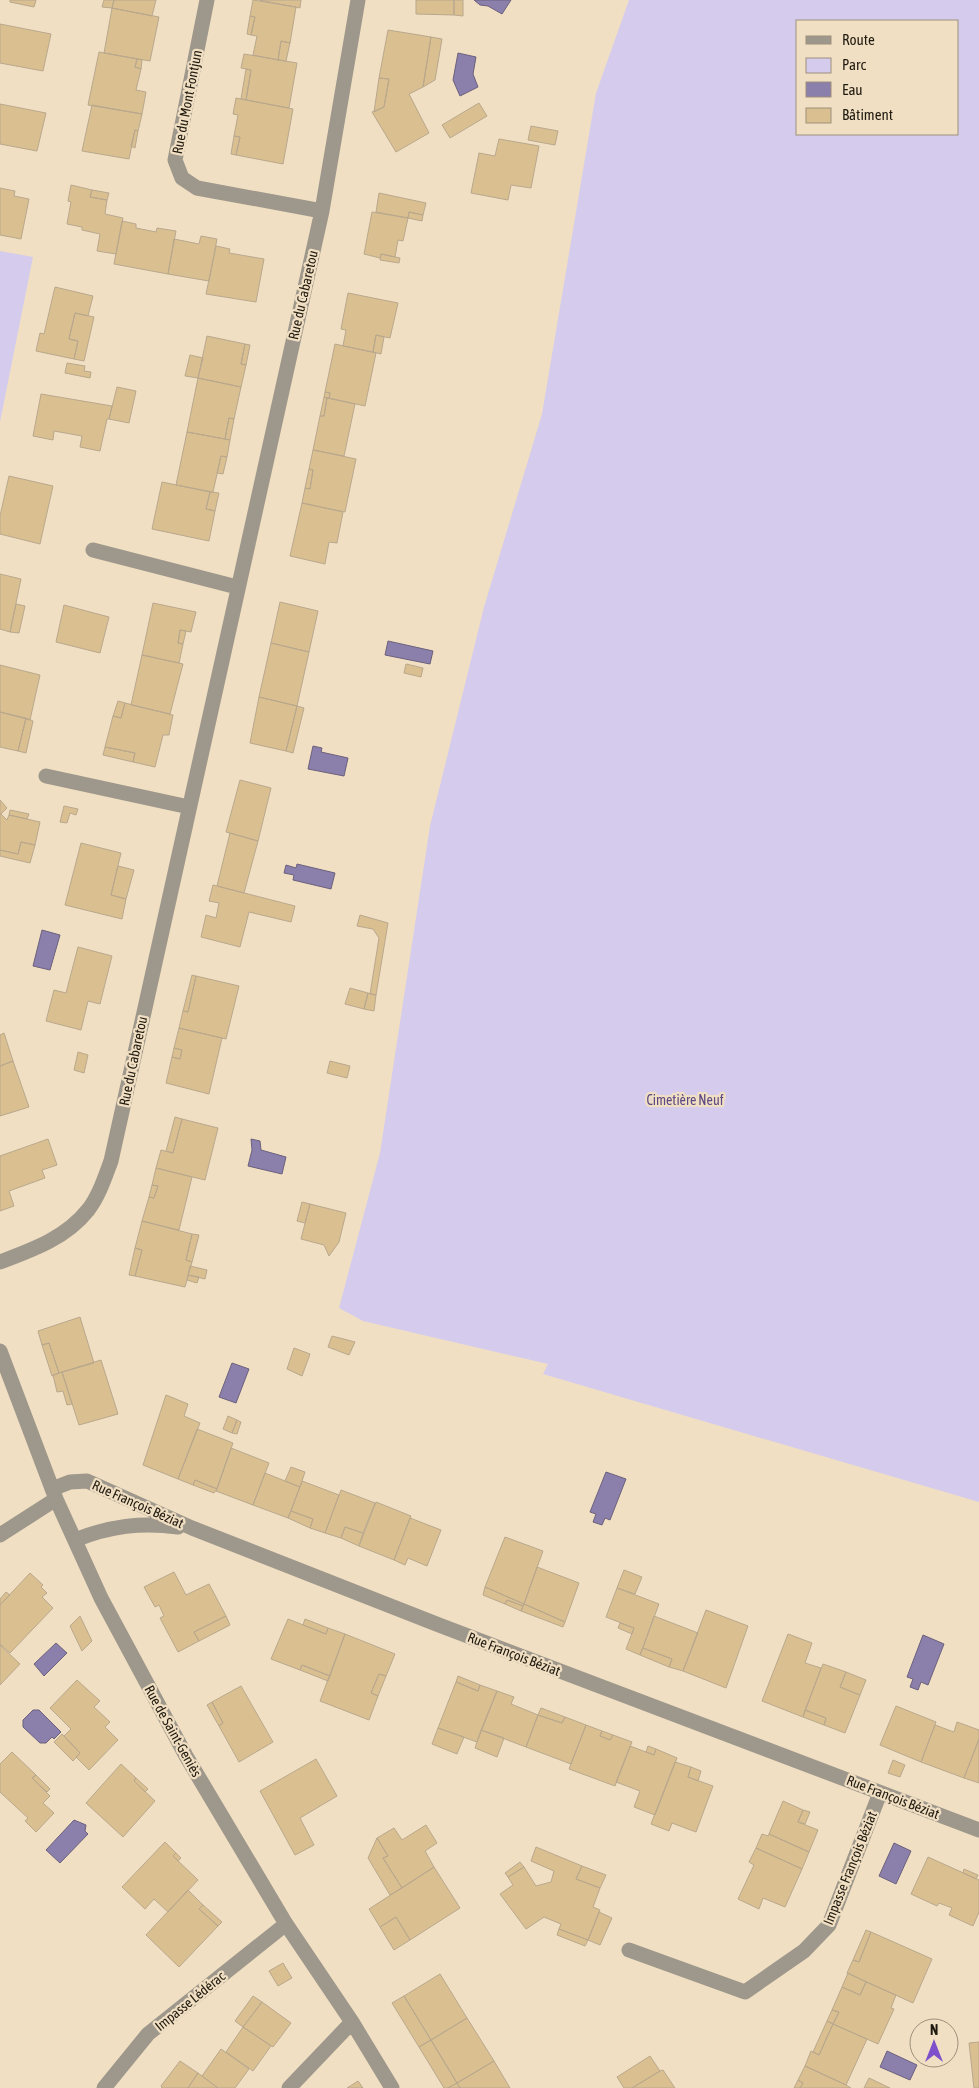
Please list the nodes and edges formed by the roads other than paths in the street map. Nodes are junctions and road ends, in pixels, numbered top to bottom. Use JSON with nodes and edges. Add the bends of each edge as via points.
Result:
{"nodes":[{"id":1,"x":207,"y":0,"type":"edge"},
{"id":2,"x":358,"y":0,"type":"edge"},
{"id":3,"x":322,"y":211,"type":"junction"},
{"id":4,"x":93,"y":550,"type":"dead end"},
{"id":5,"x":237,"y":587,"type":"junction"},
{"id":6,"x":46,"y":776,"type":"dead end"},
{"id":7,"x":189,"y":806,"type":"junction"},
{"id":8,"x":0,"y":1262,"type":"edge"},
{"id":9,"x":0,"y":1351,"type":"edge"},
{"id":10,"x":54,"y":1494,"type":"junction"},
{"id":11,"x":192,"y":1528,"type":"junction"},
{"id":12,"x":0,"y":1535,"type":"edge"},
{"id":13,"x":75,"y":1540,"type":"junction"},
{"id":14,"x":880,"y":1793,"type":"junction"},
{"id":15,"x":979,"y":1830,"type":"edge"},
{"id":16,"x":286,"y":1924,"type":"junction"},
{"id":17,"x":629,"y":1950,"type":"dead end"},
{"id":18,"x":352,"y":2022,"type":"junction"},
{"id":19,"x":104,"y":2088,"type":"edge"},
{"id":20,"x":289,"y":2088,"type":"edge"},
{"id":21,"x":392,"y":2088,"type":"edge"}],
"edges":[{"from":1,"to":3,"type":"street","name":"Rue du Mont Fontjun","via":[[175,160],[182,178],[197,188]]},
{"from":2,"to":3,"type":"street","name":"Rue du Cabaretou"},
{"from":3,"to":5,"type":"street","name":"Rue du Cabaretou"},
{"from":4,"to":5,"type":"street"},
{"from":5,"to":7,"type":"street","name":"Rue du Cabaretou"},
{"from":6,"to":7,"type":"street"},
{"from":7,"to":8,"type":"street","name":"Rue du Cabaretou","via":[[111,1161],[102,1184],[88,1209],[67,1229],[42,1247]]},
{"from":9,"to":10,"type":"street","name":"Rue de Saint-Geniès"},
{"from":10,"to":11,"type":"street","name":"Rue François Béziat","via":[[70,1482],[87,1482]]},
{"from":10,"to":12,"type":"street","name":"Rue François Béziat"},
{"from":10,"to":13,"type":"street","name":"Rue de Saint-Geniès"},
{"from":11,"to":13,"type":"street","via":[[136,1524],[114,1526]]},
{"from":11,"to":14,"type":"street","name":"Rue François Béziat"},
{"from":13,"to":16,"type":"street","name":"Rue de Saint-Geniès","via":[[101,1598],[186,1756]]},
{"from":14,"to":15,"type":"street","name":"Rue François Béziat"},
{"from":14,"to":17,"type":"street","name":"Impasse François Béziat","via":[[829,1925],[804,1951],[745,1992]]},
{"from":16,"to":18,"type":"street","name":"Rue de Saint-Geniès"},
{"from":16,"to":19,"type":"street","name":"Impasse Lédérac","via":[[148,2034]]},
{"from":18,"to":20,"type":"street"},
{"from":18,"to":21,"type":"street","name":"Rue de Saint-Geniès"}]}
